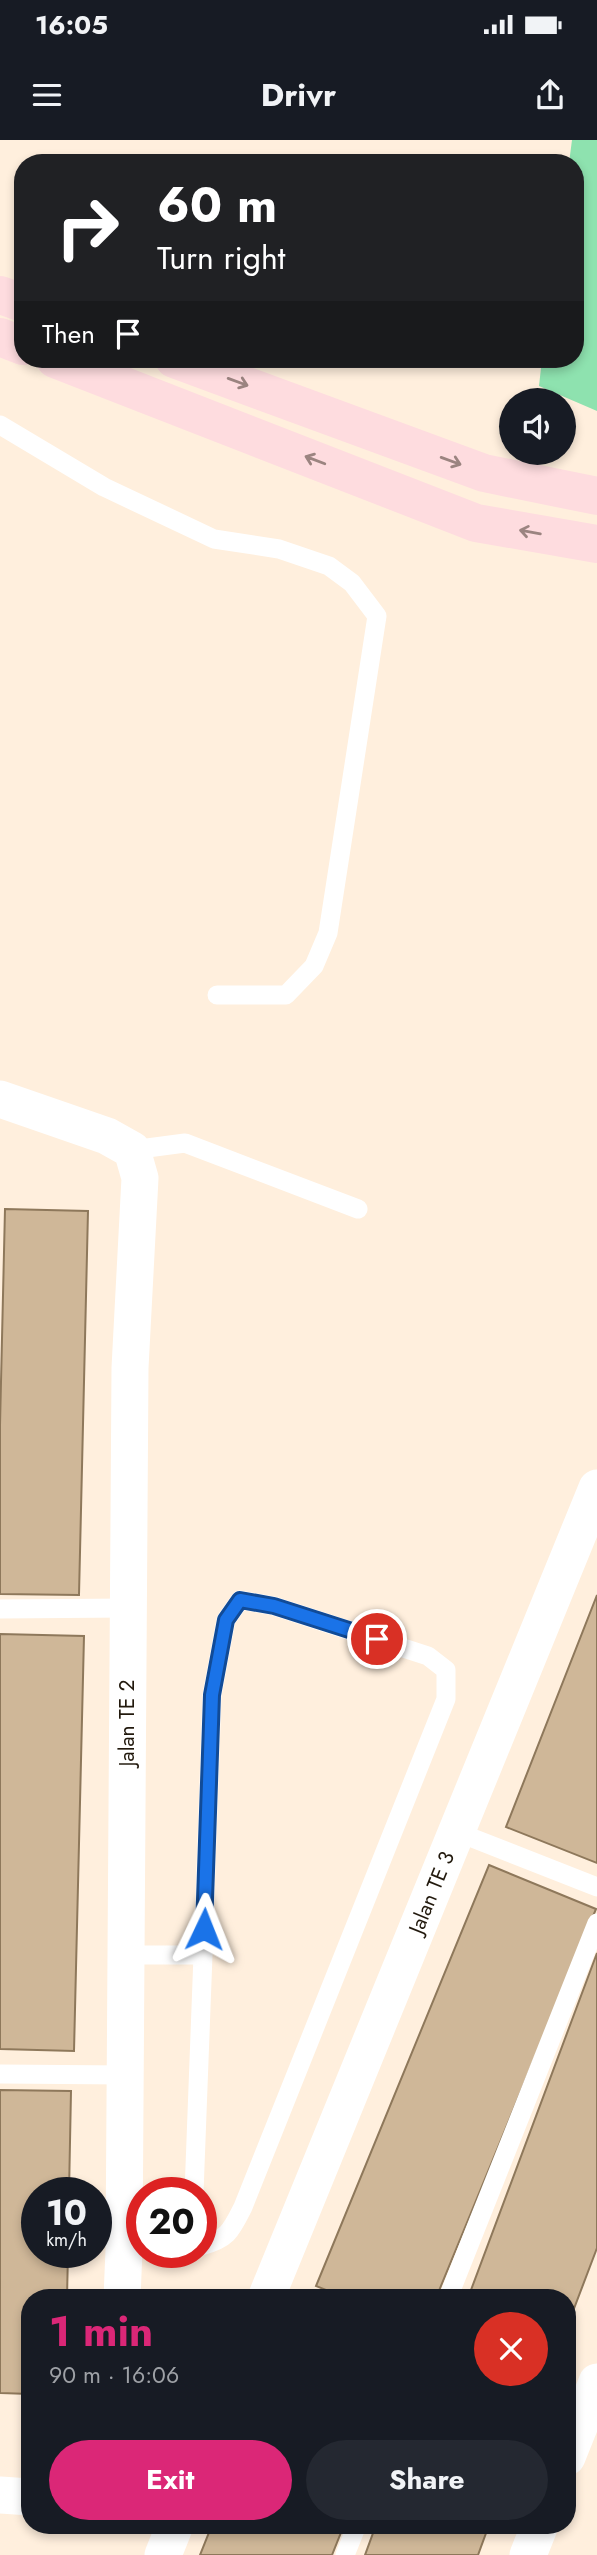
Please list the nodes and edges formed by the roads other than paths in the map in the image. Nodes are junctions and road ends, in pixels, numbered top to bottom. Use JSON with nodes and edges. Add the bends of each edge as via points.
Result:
{"nodes":[{"id":1,"x":78,"y":368,"type":"edge"},
{"id":2,"x":198,"y":368,"type":"edge"},
{"id":3,"x":0,"y":425,"type":"edge"},
{"id":4,"x":597,"y":496,"type":"edge"},
{"id":5,"x":597,"y":544,"type":"edge"},
{"id":6,"x":218,"y":996,"type":"dead end"},
{"id":7,"x":0,"y":1099,"type":"edge"},
{"id":8,"x":132,"y":1150,"type":"junction"},
{"id":9,"x":358,"y":1209,"type":"dead end"},
{"id":10,"x":597,"y":1488,"type":"edge"},
{"id":11,"x":128,"y":1608,"type":"junction"},
{"id":12,"x":0,"y":1609,"type":"edge"},
{"id":13,"x":457,"y":1832,"type":"junction"},
{"id":14,"x":597,"y":1887,"type":"edge"},
{"id":15,"x":597,"y":1923,"type":"edge"},
{"id":16,"x":126,"y":1955,"type":"junction"},
{"id":17,"x":203,"y":1955,"type":"junction"},
{"id":18,"x":0,"y":2074,"type":"edge"},
{"id":19,"x":125,"y":2075,"type":"junction"},
{"id":20,"x":130,"y":2177,"type":"edge"},
{"id":21,"x":195,"y":2177,"type":"edge"},
{"id":22,"x":217,"y":2241,"type":"edge"},
{"id":23,"x":128,"y":2268,"type":"edge"},
{"id":24,"x":123,"y":2289,"type":"edge"},
{"id":25,"x":275,"y":2289,"type":"edge"},
{"id":26,"x":451,"y":2289,"type":"edge"},
{"id":27,"x":597,"y":2382,"type":"edge"},
{"id":28,"x":578,"y":2432,"type":"edge"},
{"id":29,"x":0,"y":2495,"type":"edge"},
{"id":30,"x":21,"y":2496,"type":"edge"},
{"id":31,"x":171,"y":2534,"type":"edge"},
{"id":32,"x":353,"y":2534,"type":"edge"},
{"id":33,"x":536,"y":2534,"type":"edge"},
{"id":34,"x":163,"y":2555,"type":"edge"},
{"id":35,"x":345,"y":2555,"type":"edge"},
{"id":36,"x":528,"y":2555,"type":"edge"}],
"edges":[{"from":5,"to":1,"type":"street","one_way":true,"via":[[476,523]]},
{"from":2,"to":4,"type":"street","one_way":true,"via":[[484,473]]},
{"from":3,"to":6,"type":"lane","via":[[104,487],[214,539],[279,549],[329,566],[352,583],[377,616],[328,933],[314,966],[286,995]]},
{"from":7,"to":8,"type":"street","via":[[107,1136]]},
{"from":8,"to":9,"type":"lane","via":[[185,1143]]},
{"from":8,"to":11,"type":"street","name":"Jalan TE 2","via":[[140,1178],[130,1368]]},
{"from":10,"to":13,"type":"street","name":"Jalan TE 3"},
{"from":11,"to":12,"type":"lane"},
{"from":11,"to":16,"type":"street","name":"Jalan TE 2"},
{"from":13,"to":14,"type":"lane"},
{"from":13,"to":25,"type":"street","name":"Jalan TE 3"},
{"from":15,"to":26,"type":"lane"},
{"from":16,"to":17,"type":"lane"},
{"from":16,"to":19,"type":"street","name":"Jalan TE 2"},
{"from":17,"to":21,"type":"lane"},
{"from":17,"to":22,"type":"lane","via":[[212,1695],[226,1620],[240,1600],[274,1606],[428,1656],[446,1670],[446,1699],[243,2207],[234,2226]]},
{"from":18,"to":19,"type":"lane"},
{"from":19,"to":20,"type":"street","name":"Jalan TE 2"},
{"from":23,"to":24,"type":"street","name":"Jalan TE 2"},
{"from":27,"to":28,"type":"street"},
{"from":29,"to":30,"type":"street"},
{"from":31,"to":34,"type":"street"},
{"from":32,"to":35,"type":"lane"},
{"from":33,"to":36,"type":"street"}]}
